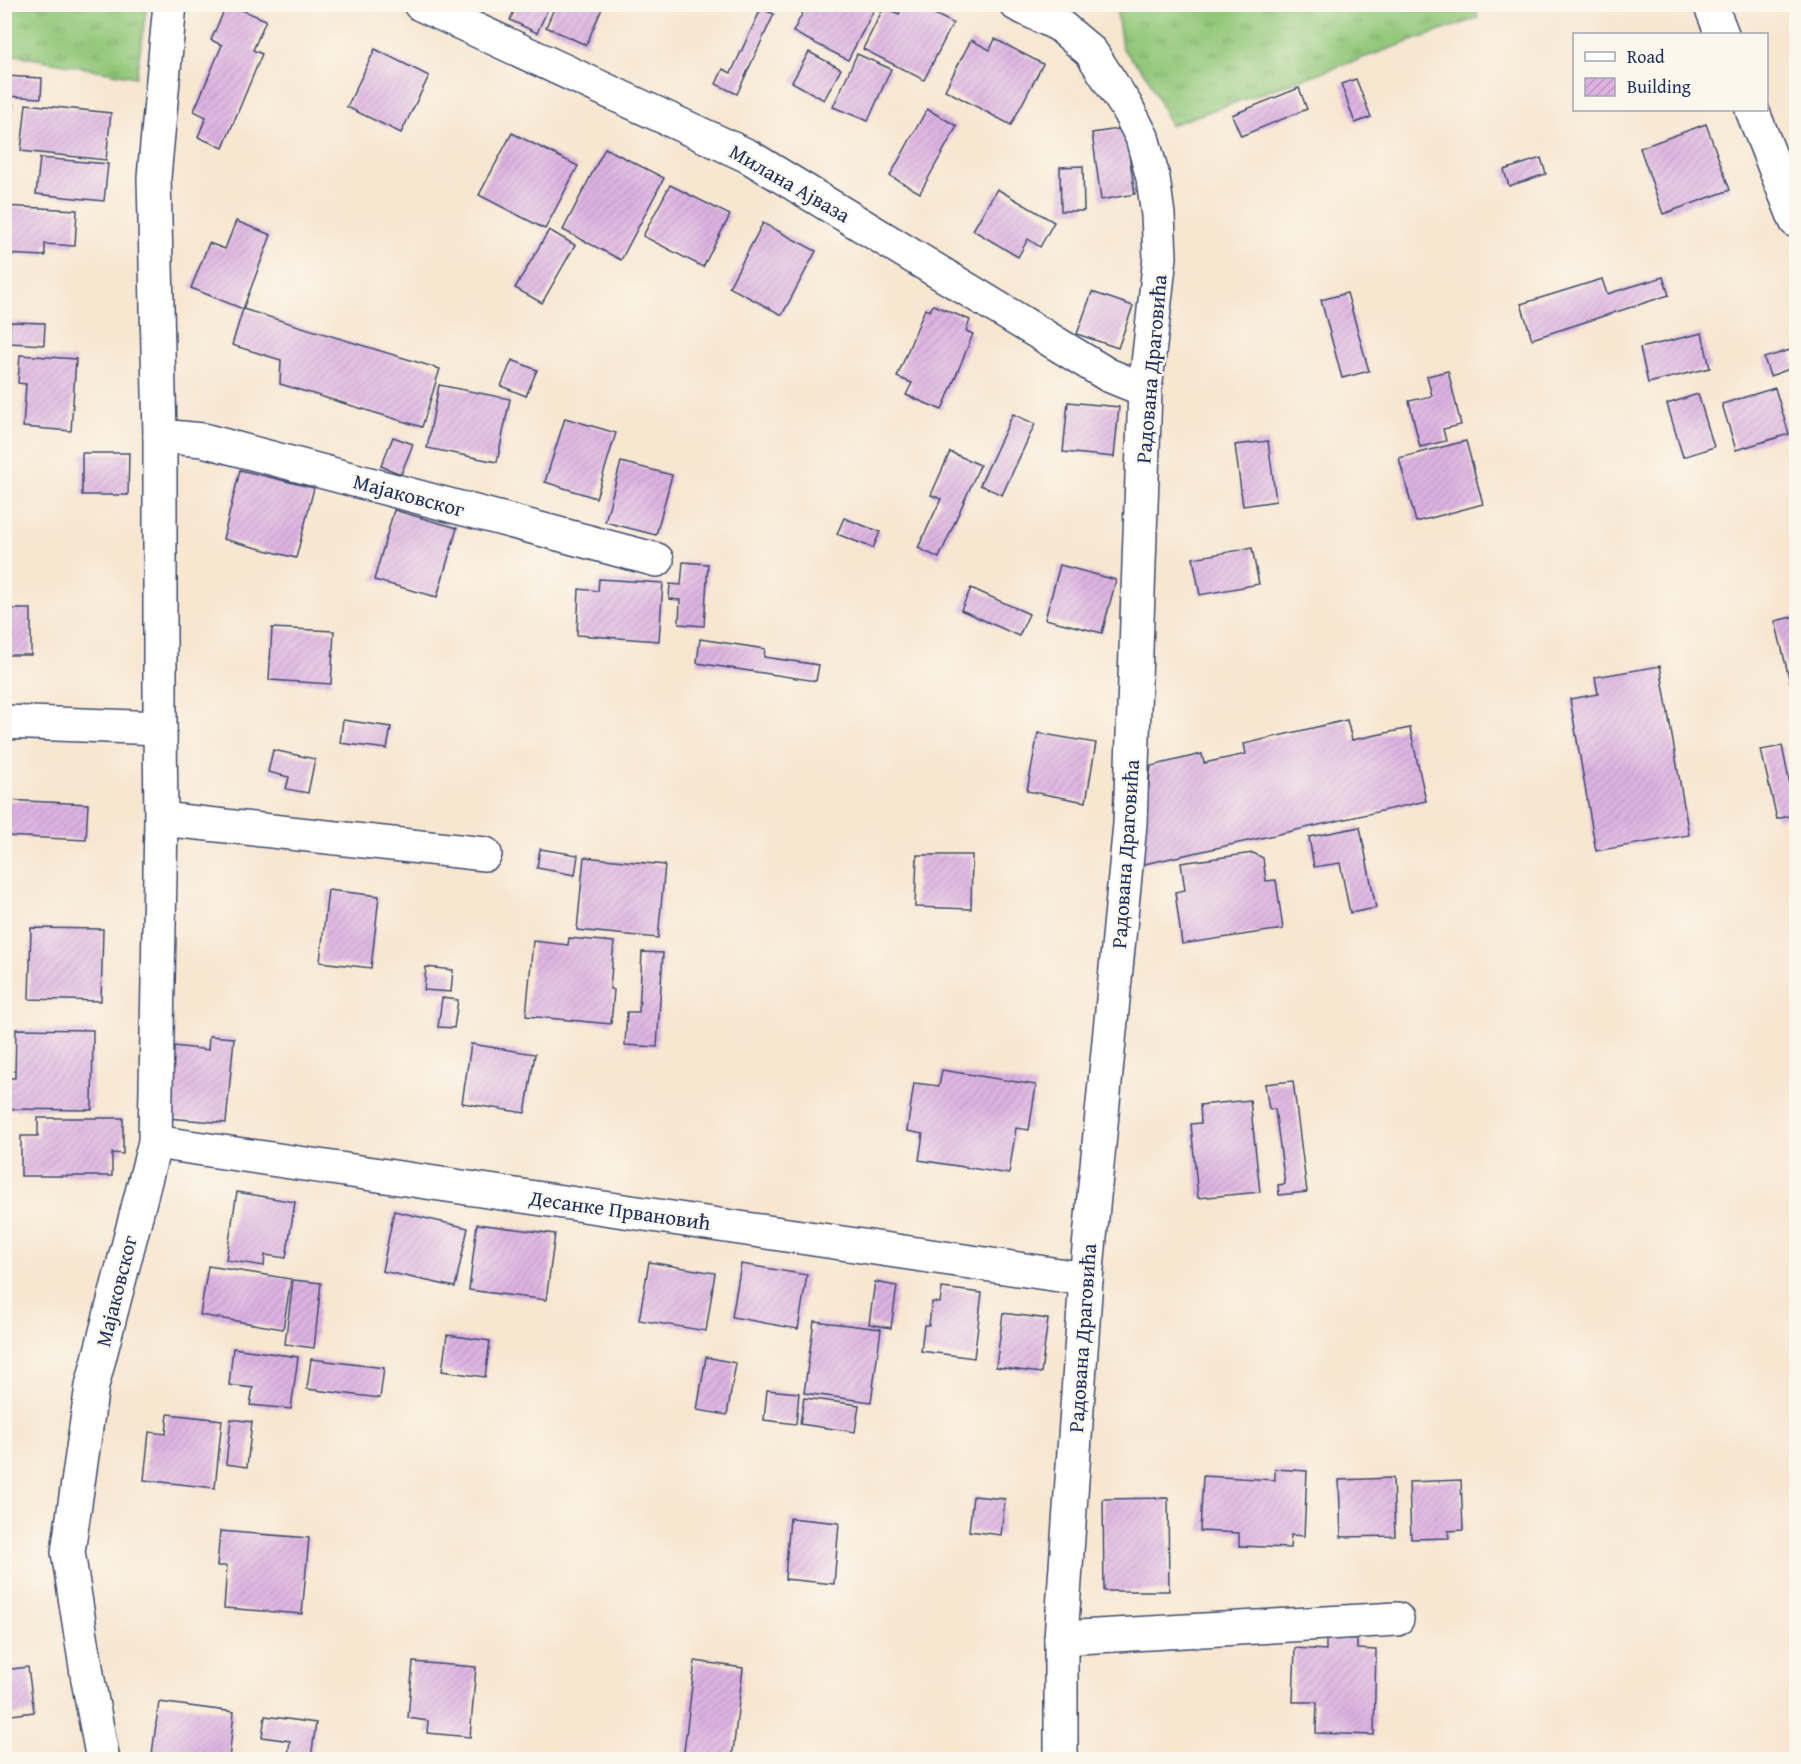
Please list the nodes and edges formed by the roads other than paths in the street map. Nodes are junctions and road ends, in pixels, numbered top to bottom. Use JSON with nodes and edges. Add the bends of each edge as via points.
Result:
{"nodes":[{"id":1,"x":170,"y":4,"type":"edge"},
{"id":2,"x":420,"y":4,"type":"edge"},
{"id":3,"x":1016,"y":4,"type":"edge"},
{"id":4,"x":1710,"y":4,"type":"edge"},
{"id":5,"x":1722,"y":33,"type":"edge"},
{"id":6,"x":1752,"y":111,"type":"edge"},
{"id":7,"x":1797,"y":221,"type":"edge"},
{"id":8,"x":1145,"y":390,"type":"junction"},
{"id":9,"x":160,"y":436,"type":"junction"},
{"id":10,"x":657,"y":560,"type":"dead end"},
{"id":11,"x":4,"y":722,"type":"edge"},
{"id":12,"x":160,"y":728,"type":"junction"},
{"id":13,"x":161,"y":819,"type":"junction"},
{"id":14,"x":485,"y":854,"type":"dead end"},
{"id":15,"x":155,"y":1142,"type":"junction"},
{"id":16,"x":1086,"y":1279,"type":"junction"},
{"id":17,"x":1397,"y":1619,"type":"dead end"},
{"id":18,"x":1061,"y":1638,"type":"junction"},
{"id":19,"x":103,"y":1760,"type":"edge"},
{"id":20,"x":1061,"y":1760,"type":"edge"}],
"edges":[{"from":1,"to":9,"type":"street","name":"Мајаковског","via":[[154,177]]},
{"from":2,"to":8,"type":"street","name":"Милана Ајваза","via":[[748,156],[1108,375]]},
{"from":3,"to":8,"type":"street","name":"Радована Драговића","via":[[1059,25],[1091,52],[1142,136],[1156,196],[1160,257]]},
{"from":4,"to":5,"type":"street"},
{"from":6,"to":7,"type":"street"},
{"from":8,"to":16,"type":"street","name":"Радована Драговића","via":[[1130,824]]},
{"from":9,"to":10,"type":"street","name":"Мајаковског","via":[[203,440]]},
{"from":9,"to":12,"type":"street","name":"Мајаковског"},
{"from":11,"to":12,"type":"street"},
{"from":12,"to":13,"type":"street","name":"Мајаковског"},
{"from":13,"to":14,"type":"street"},
{"from":13,"to":15,"type":"street","name":"Мајаковског"},
{"from":15,"to":16,"type":"street","name":"Десанке Првановић"},
{"from":15,"to":19,"type":"street","name":"Мајаковског","via":[[92,1386],[68,1552]]},
{"from":16,"to":18,"type":"street","name":"Радована Драговића"},
{"from":17,"to":18,"type":"street"},
{"from":18,"to":20,"type":"street","name":"Радована Драговића"}]}
